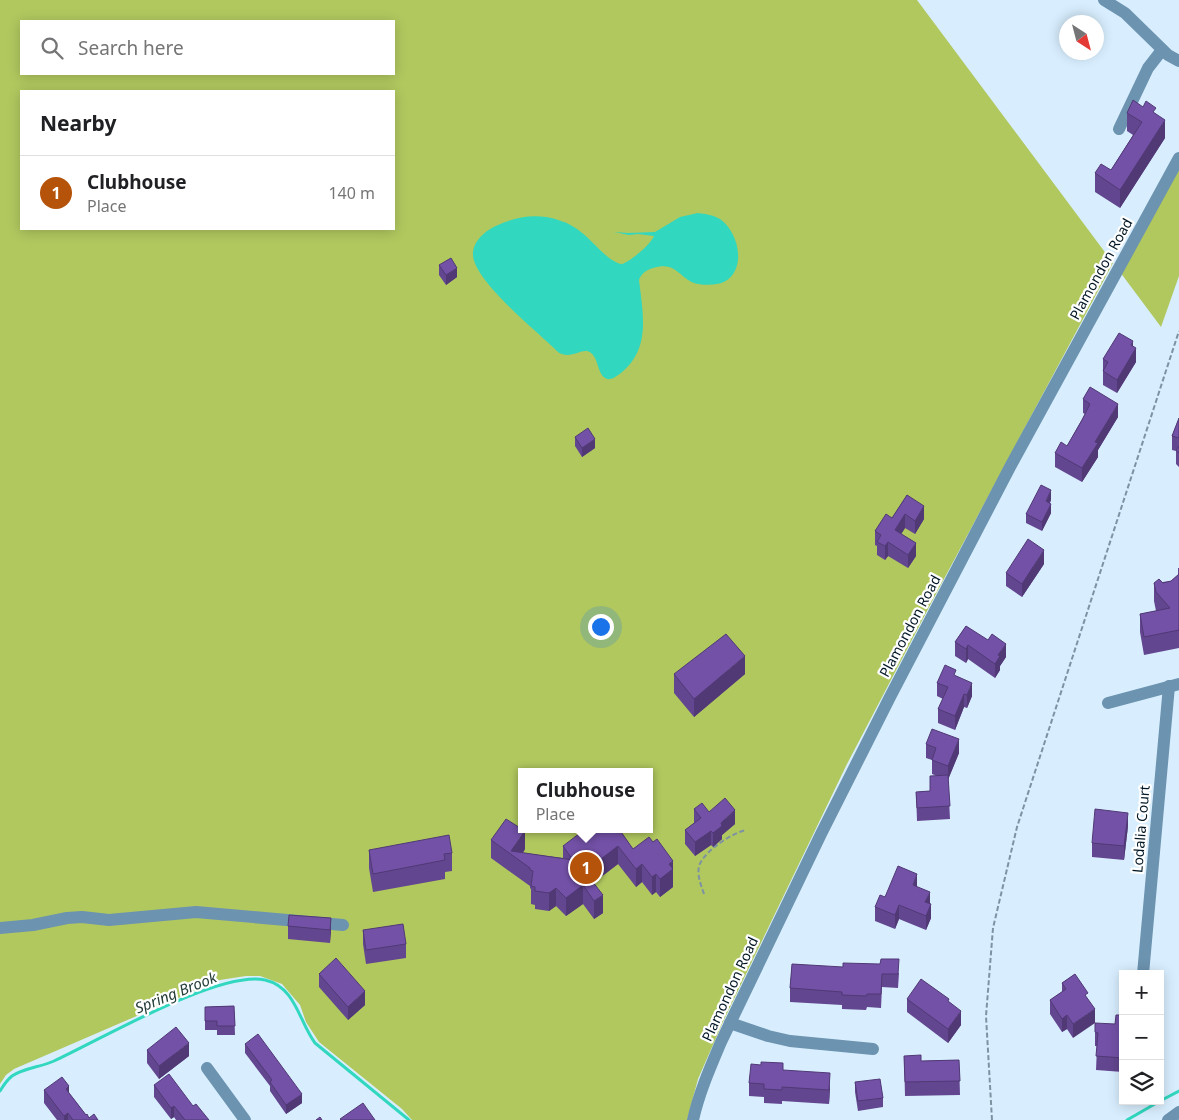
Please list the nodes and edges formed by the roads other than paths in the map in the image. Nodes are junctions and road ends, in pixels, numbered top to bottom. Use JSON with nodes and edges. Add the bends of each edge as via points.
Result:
{"nodes":[{"id":1,"x":1104,"y":0,"type":"edge"},
{"id":2,"x":1162,"y":50,"type":"junction"},
{"id":3,"x":1179,"y":62,"type":"edge"},
{"id":4,"x":1119,"y":129,"type":"dead end"},
{"id":5,"x":1179,"y":158,"type":"edge"},
{"id":6,"x":1174,"y":685,"type":"edge"},
{"id":7,"x":1108,"y":703,"type":"dead end"},
{"id":8,"x":343,"y":925,"type":"dead end"},
{"id":9,"x":0,"y":928,"type":"edge"},
{"id":10,"x":1143,"y":970,"type":"edge"},
{"id":11,"x":730,"y":1023,"type":"junction"},
{"id":12,"x":873,"y":1049,"type":"dead end"},
{"id":13,"x":207,"y":1068,"type":"dead end"},
{"id":14,"x":1179,"y":1112,"type":"edge"},
{"id":15,"x":245,"y":1120,"type":"edge"},
{"id":16,"x":693,"y":1120,"type":"edge"},
{"id":17,"x":1168,"y":1120,"type":"edge"}],
"edges":[{"from":1,"to":2,"type":"street","via":[[1125,13]]},
{"from":2,"to":3,"type":"street"},
{"from":2,"to":4,"type":"street","via":[[1148,68]]},
{"from":5,"to":11,"type":"street","name":"Plamondon Road","via":[[1010,466],[894,689]]},
{"from":6,"to":7,"type":"street"},
{"from":6,"to":10,"type":"street","name":"Lodalia Court"},
{"from":8,"to":9,"type":"street","via":[[196,912],[110,920],[67,918]]},
{"from":11,"to":12,"type":"street","via":[[790,1041]]},
{"from":11,"to":16,"type":"street","name":"Plamondon Road","via":[[708,1071]]},
{"from":13,"to":15,"type":"street"},
{"from":14,"to":17,"type":"street"}]}
